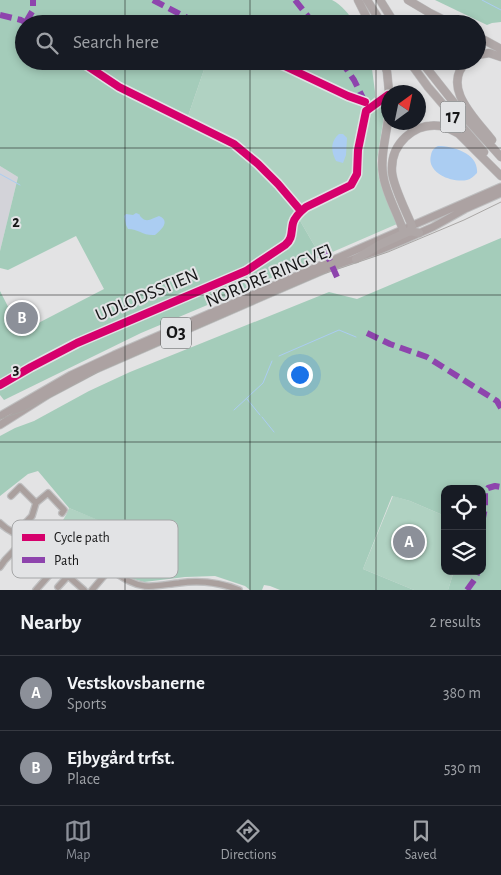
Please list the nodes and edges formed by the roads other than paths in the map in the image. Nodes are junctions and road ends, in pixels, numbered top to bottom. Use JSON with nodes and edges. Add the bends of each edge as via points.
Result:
{"nodes":[{"id":1,"x":358,"y":0,"type":"edge"},
{"id":2,"x":366,"y":0,"type":"edge"},
{"id":3,"x":380,"y":0,"type":"edge"},
{"id":4,"x":408,"y":0,"type":"edge"},
{"id":5,"x":366,"y":15,"type":"edge"},
{"id":6,"x":376,"y":15,"type":"edge"},
{"id":7,"x":389,"y":15,"type":"edge"},
{"id":8,"x":434,"y":15,"type":"edge"},
{"id":9,"x":486,"y":41,"type":"edge"},
{"id":10,"x":501,"y":49,"type":"edge"},
{"id":11,"x":486,"y":54,"type":"edge"},
{"id":12,"x":501,"y":57,"type":"edge"},
{"id":13,"x":386,"y":70,"type":"edge"},
{"id":14,"x":416,"y":70,"type":"edge"},
{"id":15,"x":429,"y":70,"type":"edge"},
{"id":16,"x":460,"y":70,"type":"edge"},
{"id":17,"x":388,"y":85,"type":"edge"},
{"id":18,"x":386,"y":130,"type":"edge"},
{"id":19,"x":501,"y":155,"type":"edge"},
{"id":20,"x":501,"y":170,"type":"edge"},
{"id":21,"x":501,"y":176,"type":"edge"},
{"id":22,"x":499,"y":191,"type":"edge"},
{"id":23,"x":411,"y":229,"type":"junction"},
{"id":24,"x":356,"y":259,"type":"joint"},
{"id":25,"x":1,"y":421,"type":"edge"},
{"id":26,"x":11,"y":496,"type":"dead end"},
{"id":27,"x":36,"y":503,"type":"junction"},
{"id":28,"x":62,"y":513,"type":"dead end"},
{"id":29,"x":28,"y":520,"type":"edge"},
{"id":30,"x":0,"y":523,"type":"edge"},
{"id":31,"x":12,"y":532,"type":"edge"},
{"id":32,"x":12,"y":552,"type":"edge"},
{"id":33,"x":2,"y":562,"type":"edge"},
{"id":34,"x":0,"y":567,"type":"edge"},
{"id":35,"x":47,"y":578,"type":"edge"},
{"id":36,"x":66,"y":578,"type":"edge"},
{"id":37,"x":70,"y":578,"type":"edge"},
{"id":38,"x":102,"y":578,"type":"edge"},
{"id":39,"x":123,"y":578,"type":"edge"},
{"id":40,"x":58,"y":587,"type":"dead end"},
{"id":41,"x":164,"y":587,"type":"edge"},
{"id":42,"x":39,"y":588,"type":"edge"},
{"id":43,"x":46,"y":590,"type":"edge"},
{"id":44,"x":84,"y":590,"type":"edge"},
{"id":45,"x":92,"y":590,"type":"edge"},
{"id":46,"x":239,"y":590,"type":"edge"}],
"edges":[{"from":1,"to":5,"type":"highway"},
{"from":2,"to":6,"type":"highway"},
{"from":3,"to":7,"type":"highway"},
{"from":4,"to":8,"type":"highway"},
{"from":9,"to":10,"type":"highway"},
{"from":11,"to":12,"type":"highway"},
{"from":13,"to":17,"type":"highway"},
{"from":14,"to":20,"type":"highway","number":"17"},
{"from":15,"to":19,"type":"highway","number":"17","via":[[466,118]]},
{"from":16,"to":19,"type":"highway","via":[[457,85],[461,99]]},
{"from":18,"to":23,"type":"highway","via":[[383,160],[390,185]]},
{"from":21,"to":23,"type":"highway","via":[[450,129],[431,126],[414,130],[397,146],[392,170]]},
{"from":22,"to":23,"type":"main road","name":"NORDRE RINGVEJ","number":"O3"},
{"from":23,"to":24,"type":"highway"},
{"from":23,"to":25,"type":"main road","name":"NORDRE RINGVEJ","number":"O3","via":[[114,354],[63,379]]},
{"from":24,"to":25,"type":"main road","name":"NORDRE RINGVEJ","number":"O3","via":[[328,268],[96,369]]},
{"from":26,"to":27,"type":"street","via":[[20,487]]},
{"from":27,"to":28,"type":"street","via":[[48,493],[64,510]]},
{"from":27,"to":29,"type":"street"},
{"from":30,"to":31,"type":"street"},
{"from":32,"to":33,"type":"street"},
{"from":33,"to":34,"type":"street"},
{"from":35,"to":42,"type":"street"},
{"from":36,"to":40,"type":"street"},
{"from":37,"to":44,"type":"street"},
{"from":38,"to":45,"type":"street"},
{"from":39,"to":41,"type":"street","via":[[140,585]]},
{"from":41,"to":46,"type":"street","via":[[205,581]]},
{"from":42,"to":43,"type":"street"}]}
